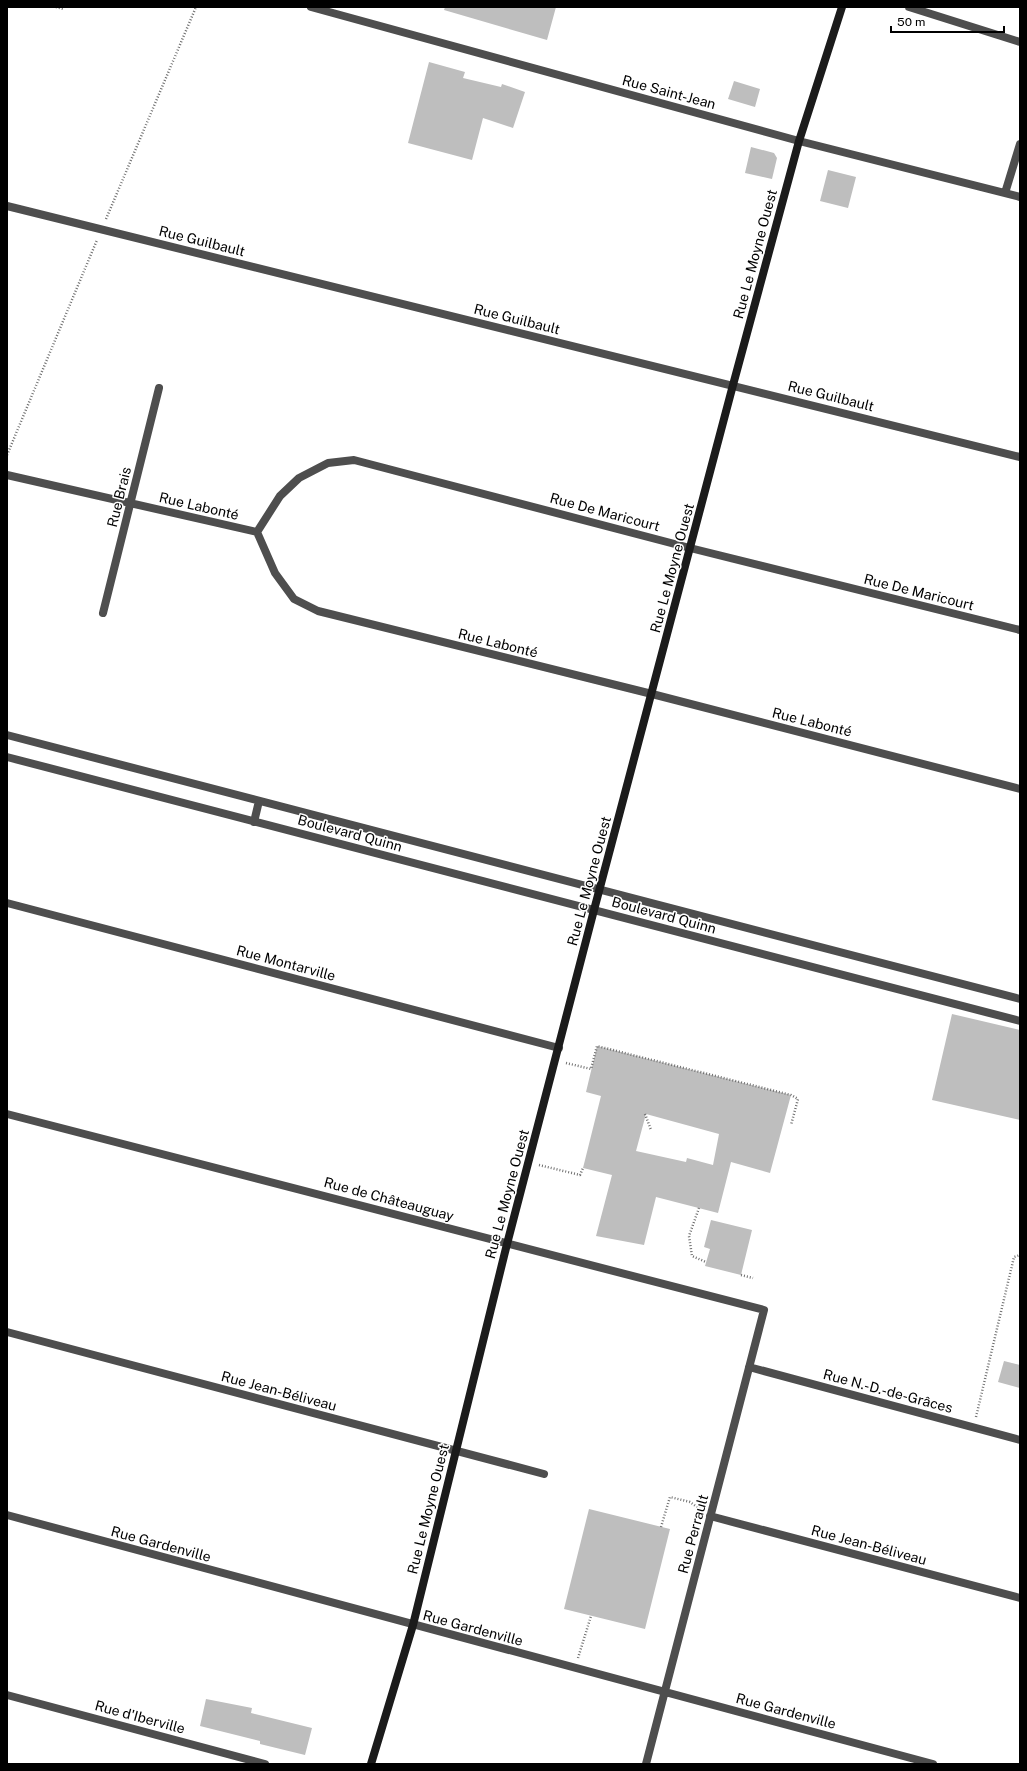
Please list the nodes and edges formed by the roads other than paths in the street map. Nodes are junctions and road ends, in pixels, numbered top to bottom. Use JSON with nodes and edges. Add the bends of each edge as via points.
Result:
{"nodes":[{"id":1,"x":312,"y":7,"type":"edge"},
{"id":2,"x":842,"y":7,"type":"edge"},
{"id":3,"x":910,"y":7,"type":"edge"},
{"id":4,"x":1020,"y":42,"type":"edge"},
{"id":5,"x":800,"y":141,"type":"junction"},
{"id":6,"x":1020,"y":144,"type":"edge"},
{"id":7,"x":1005,"y":193,"type":"junction"},
{"id":8,"x":1020,"y":197,"type":"edge"},
{"id":9,"x":7,"y":206,"type":"edge"},
{"id":10,"x":733,"y":385,"type":"junction"},
{"id":11,"x":159,"y":388,"type":"dead end"},
{"id":12,"x":1020,"y":457,"type":"edge"},
{"id":13,"x":7,"y":475,"type":"edge"},
{"id":14,"x":131,"y":503,"type":"junction"},
{"id":15,"x":257,"y":532,"type":"junction"},
{"id":16,"x":690,"y":548,"type":"junction"},
{"id":17,"x":103,"y":613,"type":"dead end"},
{"id":18,"x":1020,"y":630,"type":"edge"},
{"id":19,"x":652,"y":694,"type":"junction"},
{"id":20,"x":7,"y":735,"type":"edge"},
{"id":21,"x":7,"y":758,"type":"edge"},
{"id":22,"x":1020,"y":789,"type":"edge"},
{"id":23,"x":260,"y":801,"type":"junction"},
{"id":24,"x":254,"y":822,"type":"junction"},
{"id":25,"x":599,"y":889,"type":"junction"},
{"id":26,"x":7,"y":904,"type":"edge"},
{"id":27,"x":594,"y":910,"type":"junction"},
{"id":28,"x":1020,"y":999,"type":"edge"},
{"id":29,"x":1020,"y":1021,"type":"edge"},
{"id":30,"x":559,"y":1048,"type":"junction"},
{"id":31,"x":7,"y":1114,"type":"edge"},
{"id":32,"x":507,"y":1244,"type":"junction"},
{"id":33,"x":764,"y":1310,"type":"joint"},
{"id":34,"x":7,"y":1332,"type":"edge"},
{"id":35,"x":749,"y":1367,"type":"junction"},
{"id":36,"x":1020,"y":1440,"type":"edge"},
{"id":37,"x":456,"y":1451,"type":"junction"},
{"id":38,"x":544,"y":1474,"type":"dead end"},
{"id":39,"x":7,"y":1515,"type":"edge"},
{"id":40,"x":710,"y":1516,"type":"junction"},
{"id":41,"x":1020,"y":1598,"type":"edge"},
{"id":42,"x":413,"y":1625,"type":"junction"},
{"id":43,"x":665,"y":1692,"type":"junction"},
{"id":44,"x":7,"y":1694,"type":"edge"},
{"id":45,"x":265,"y":1764,"type":"edge"},
{"id":46,"x":371,"y":1764,"type":"edge"},
{"id":47,"x":646,"y":1764,"type":"edge"},
{"id":48,"x":933,"y":1764,"type":"edge"}],
"edges":[{"from":1,"to":5,"type":"street","name":"Rue Saint-Jean"},
{"from":2,"to":5,"type":"street","name":"Rue Le Moyne Ouest"},
{"from":3,"to":4,"type":"street"},
{"from":5,"to":7,"type":"street","name":"Rue Saint-Jean"},
{"from":5,"to":10,"type":"street","name":"Rue Le Moyne Ouest"},
{"from":6,"to":7,"type":"street"},
{"from":7,"to":8,"type":"street","name":"Rue Saint-Jean"},
{"from":9,"to":10,"type":"street","name":"Rue Guilbault"},
{"from":10,"to":12,"type":"street","name":"Rue Guilbault"},
{"from":10,"to":16,"type":"street","name":"Rue Le Moyne Ouest"},
{"from":11,"to":14,"type":"street","name":"Rue Brais"},
{"from":13,"to":14,"type":"street","name":"Rue Labonté"},
{"from":14,"to":15,"type":"street","name":"Rue Labonté"},
{"from":14,"to":17,"type":"street","name":"Rue Brais"},
{"from":15,"to":16,"type":"street","name":"Rue De Maricourt","via":[[280,496],[299,478],[328,463],[354,460]]},
{"from":15,"to":19,"type":"street","name":"Rue Labonté","via":[[275,574],[294,599],[318,611]]},
{"from":16,"to":18,"type":"street","name":"Rue De Maricourt"},
{"from":16,"to":19,"type":"street","name":"Rue Le Moyne Ouest"},
{"from":19,"to":22,"type":"street","name":"Rue Labonté"},
{"from":19,"to":25,"type":"street","name":"Rue Le Moyne Ouest"},
{"from":20,"to":23,"type":"street","name":"Boulevard Quinn"},
{"from":21,"to":24,"type":"street","name":"Boulevard Quinn"},
{"from":23,"to":24,"type":"street"},
{"from":23,"to":25,"type":"street","name":"Boulevard Quinn"},
{"from":24,"to":27,"type":"street","name":"Boulevard Quinn"},
{"from":25,"to":27,"type":"street","name":"Rue Le Moyne Ouest"},
{"from":25,"to":28,"type":"street","name":"Boulevard Quinn"},
{"from":26,"to":30,"type":"street","name":"Rue Montarville"},
{"from":27,"to":29,"type":"street","name":"Boulevard Quinn"},
{"from":27,"to":30,"type":"street","name":"Rue Le Moyne Ouest"},
{"from":30,"to":32,"type":"street","name":"Rue Le Moyne Ouest"},
{"from":31,"to":32,"type":"street","name":"Rue de Châteauguay"},
{"from":32,"to":33,"type":"street","name":"Rue de Châteauguay"},
{"from":32,"to":37,"type":"street","name":"Rue Le Moyne Ouest"},
{"from":33,"to":35,"type":"street","name":"Rue Perrault"},
{"from":34,"to":37,"type":"street","name":"Rue Jean-Béliveau"},
{"from":35,"to":36,"type":"street","name":"Rue N.-D.-de-Grâces"},
{"from":35,"to":40,"type":"street","name":"Rue Perrault"},
{"from":37,"to":38,"type":"street","name":"Rue Jean-Béliveau"},
{"from":37,"to":42,"type":"street","name":"Rue Le Moyne Ouest"},
{"from":39,"to":42,"type":"street","name":"Rue Gardenville"},
{"from":40,"to":41,"type":"street","name":"Rue Jean-Béliveau"},
{"from":40,"to":43,"type":"street","name":"Rue Perrault"},
{"from":42,"to":43,"type":"street","name":"Rue Gardenville"},
{"from":42,"to":46,"type":"street","name":"Rue Le Moyne Ouest"},
{"from":43,"to":47,"type":"street","name":"Rue Perrault"},
{"from":43,"to":48,"type":"street","name":"Rue Gardenville"},
{"from":44,"to":45,"type":"street","name":"Rue d'Iberville"}]}
